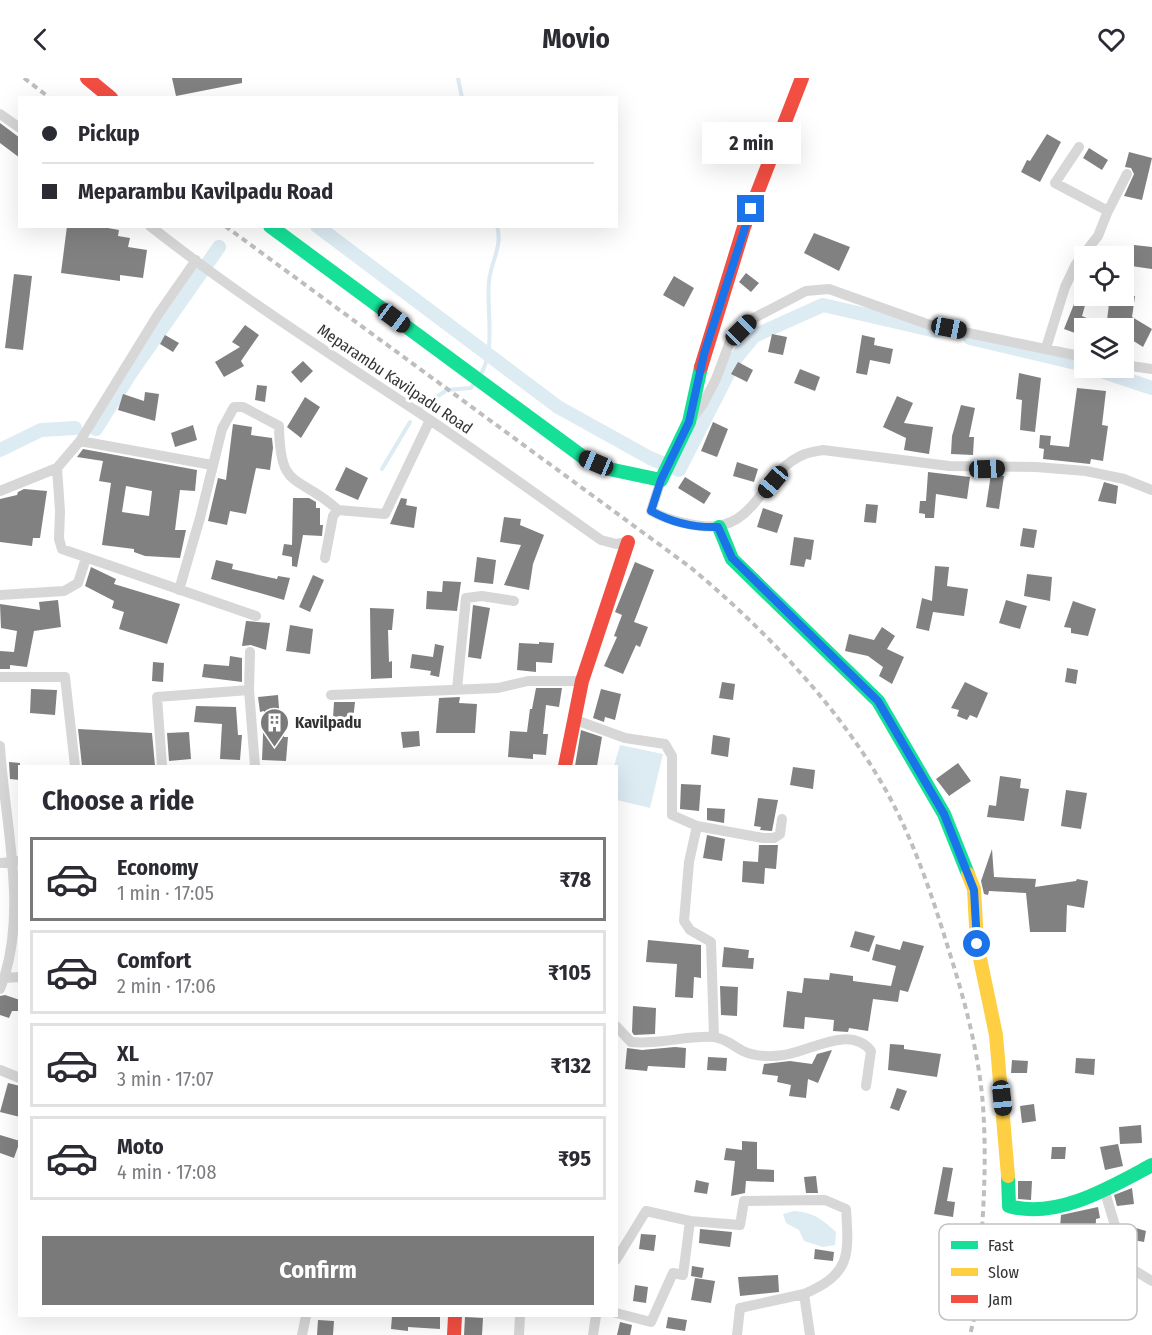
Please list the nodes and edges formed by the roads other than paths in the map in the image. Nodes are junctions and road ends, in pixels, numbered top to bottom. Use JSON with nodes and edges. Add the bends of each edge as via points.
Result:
{"nodes":[{"id":1,"x":87,"y":78,"type":"edge"},
{"id":2,"x":802,"y":78,"type":"edge"},
{"id":3,"x":109,"y":96,"type":"edge"},
{"id":4,"x":0,"y":114,"type":"edge"},
{"id":5,"x":18,"y":127,"type":"edge"},
{"id":6,"x":1079,"y":147,"type":"dead end"},
{"id":7,"x":1126,"y":174,"type":"dead end"},
{"id":8,"x":1108,"y":211,"type":"junction"},
{"id":9,"x":153,"y":228,"type":"edge"},
{"id":10,"x":273,"y":228,"type":"edge"},
{"id":11,"x":195,"y":260,"type":"junction"},
{"id":12,"x":1046,"y":348,"type":"junction"},
{"id":13,"x":1074,"y":355,"type":"edge"},
{"id":14,"x":1134,"y":366,"type":"edge"},
{"id":15,"x":1152,"y":369,"type":"edge"},
{"id":16,"x":430,"y":420,"type":"junction"},
{"id":17,"x":689,"y":422,"type":"junction"},
{"id":18,"x":80,"y":441,"type":"junction"},
{"id":19,"x":212,"y":465,"type":"junction"},
{"id":20,"x":57,"y":468,"type":"junction"},
{"id":21,"x":661,"y":480,"type":"junction"},
{"id":22,"x":1152,"y":490,"type":"edge"},
{"id":23,"x":0,"y":491,"type":"edge"},
{"id":24,"x":338,"y":510,"type":"junction"},
{"id":25,"x":718,"y":527,"type":"junction"},
{"id":26,"x":628,"y":542,"type":"joint"},
{"id":27,"x":86,"y":558,"type":"junction"},
{"id":28,"x":325,"y":558,"type":"dead end"},
{"id":29,"x":179,"y":590,"type":"junction"},
{"id":30,"x":0,"y":595,"type":"edge"},
{"id":31,"x":514,"y":601,"type":"dead end"},
{"id":32,"x":256,"y":616,"type":"dead end"},
{"id":33,"x":250,"y":652,"type":"dead end"},
{"id":34,"x":0,"y":677,"type":"edge"},
{"id":35,"x":582,"y":681,"type":"junction"},
{"id":36,"x":457,"y":689,"type":"junction"},
{"id":37,"x":249,"y":690,"type":"junction"},
{"id":38,"x":331,"y":695,"type":"dead end"},
{"id":39,"x":573,"y":719,"type":"junction"},
{"id":40,"x":0,"y":746,"type":"edge"},
{"id":41,"x":75,"y":765,"type":"edge"},
{"id":42,"x":162,"y":765,"type":"edge"},
{"id":43,"x":255,"y":765,"type":"edge"},
{"id":44,"x":565,"y":765,"type":"edge"},
{"id":45,"x":782,"y":819,"type":"dead end"},
{"id":46,"x":697,"y":826,"type":"junction"},
{"id":47,"x":0,"y":862,"type":"edge"},
{"id":48,"x":17,"y":862,"type":"edge"},
{"id":49,"x":18,"y":978,"type":"edge"},
{"id":50,"x":2,"y":983,"type":"edge"},
{"id":51,"x":618,"y":1028,"type":"edge"},
{"id":52,"x":714,"y":1037,"type":"junction"},
{"id":53,"x":0,"y":1070,"type":"edge"},
{"id":54,"x":18,"y":1077,"type":"edge"},
{"id":55,"x":866,"y":1086,"type":"dead end"},
{"id":56,"x":1152,"y":1165,"type":"edge"},
{"id":57,"x":1104,"y":1190,"type":"junction"},
{"id":58,"x":690,"y":1221,"type":"junction"},
{"id":59,"x":1114,"y":1224,"type":"edge"},
{"id":60,"x":618,"y":1257,"type":"edge"},
{"id":61,"x":1137,"y":1272,"type":"edge"},
{"id":62,"x":1152,"y":1281,"type":"edge"},
{"id":63,"x":804,"y":1294,"type":"junction"},
{"id":64,"x":618,"y":1314,"type":"edge"},
{"id":65,"x":306,"y":1317,"type":"edge"},
{"id":66,"x":455,"y":1317,"type":"edge"},
{"id":67,"x":520,"y":1317,"type":"edge"},
{"id":68,"x":596,"y":1317,"type":"edge"},
{"id":69,"x":302,"y":1335,"type":"edge"},
{"id":70,"x":454,"y":1335,"type":"edge"},
{"id":71,"x":519,"y":1335,"type":"edge"},
{"id":72,"x":593,"y":1335,"type":"edge"},
{"id":73,"x":736,"y":1335,"type":"edge"},
{"id":74,"x":810,"y":1335,"type":"edge"}],
"edges":[{"from":1,"to":3,"type":"street"},
{"from":2,"to":17,"type":"street","via":[[744,227],[704,354]]},
{"from":4,"to":5,"type":"street"},
{"from":6,"to":8,"type":"street","via":[[1055,183]]},
{"from":7,"to":8,"type":"street"},
{"from":8,"to":12,"type":"street","via":[[1098,236],[1076,264],[1065,287]]},
{"from":9,"to":11,"type":"street","name":"Meparambu Kavilpadu Road"},
{"from":10,"to":21,"type":"street","via":[[583,457],[609,468]]},
{"from":11,"to":16,"type":"street","name":"Meparambu Kavilpadu Road","via":[[339,362]]},
{"from":11,"to":18,"type":"street"},
{"from":12,"to":13,"type":"street"},
{"from":12,"to":17,"type":"street","via":[[930,325],[829,289],[806,291],[750,320],[731,339],[716,379]]},
{"from":14,"to":15,"type":"street"},
{"from":16,"to":24,"type":"street","via":[[384,514]]},
{"from":16,"to":26,"type":"street","name":"Meparambu Kavilpadu Road","via":[[601,540]]},
{"from":17,"to":21,"type":"street"},
{"from":18,"to":19,"type":"street"},
{"from":18,"to":20,"type":"street"},
{"from":19,"to":24,"type":"street","via":[[227,416],[234,407],[243,408],[279,426],[280,457],[290,478],[326,498]]},
{"from":19,"to":29,"type":"street"},
{"from":20,"to":23,"type":"street"},
{"from":20,"to":27,"type":"street","via":[[62,549]]},
{"from":21,"to":25,"type":"street","via":[[651,511],[674,521]]},
{"from":22,"to":25,"type":"street","via":[[1086,471],[949,466],[823,450],[799,458],[782,471],[743,517]]},
{"from":24,"to":28,"type":"street","via":[[333,516]]},
{"from":25,"to":57,"type":"street","via":[[732,558],[878,701],[944,814],[974,890],[977,944],[996,1035],[1009,1206],[1030,1211]]},
{"from":26,"to":35,"type":"street"},
{"from":27,"to":29,"type":"street"},
{"from":27,"to":30,"type":"street","via":[[78,583],[64,591]]},
{"from":29,"to":32,"type":"street"},
{"from":31,"to":36,"type":"street","via":[[466,598]]},
{"from":33,"to":37,"type":"street"},
{"from":34,"to":41,"type":"street","via":[[65,677]]},
{"from":35,"to":36,"type":"street","via":[[528,681],[498,688]]},
{"from":35,"to":39,"type":"street"},
{"from":36,"to":38,"type":"street"},
{"from":37,"to":42,"type":"street","via":[[157,697]]},
{"from":37,"to":43,"type":"street"},
{"from":39,"to":44,"type":"street"},
{"from":39,"to":46,"type":"street","via":[[625,738],[665,744],[672,756],[672,815]]},
{"from":40,"to":48,"type":"street"},
{"from":45,"to":46,"type":"street","via":[[780,834],[774,838]]},
{"from":46,"to":52,"type":"street","via":[[689,862],[684,921],[690,930],[711,942]]},
{"from":47,"to":48,"type":"street"},
{"from":48,"to":50,"type":"street"},
{"from":49,"to":50,"type":"street"},
{"from":51,"to":52,"type":"street","via":[[631,1042],[666,1043]]},
{"from":52,"to":55,"type":"street","via":[[741,1050],[771,1057],[793,1054],[817,1044],[854,1041],[871,1051]]},
{"from":53,"to":54,"type":"street"},
{"from":56,"to":57,"type":"street"},
{"from":57,"to":59,"type":"street"},
{"from":58,"to":60,"type":"street","via":[[646,1211]]},
{"from":58,"to":63,"type":"street","via":[[740,1225],[744,1201],[825,1200],[846,1209],[849,1248],[841,1271]]},
{"from":58,"to":64,"type":"street","via":[[683,1275],[673,1273],[651,1322]]},
{"from":61,"to":62,"type":"street"},
{"from":63,"to":73,"type":"street","via":[[740,1308]]},
{"from":63,"to":74,"type":"street"},
{"from":65,"to":69,"type":"street"},
{"from":66,"to":70,"type":"street"},
{"from":67,"to":71,"type":"street"},
{"from":68,"to":72,"type":"street"}]}
